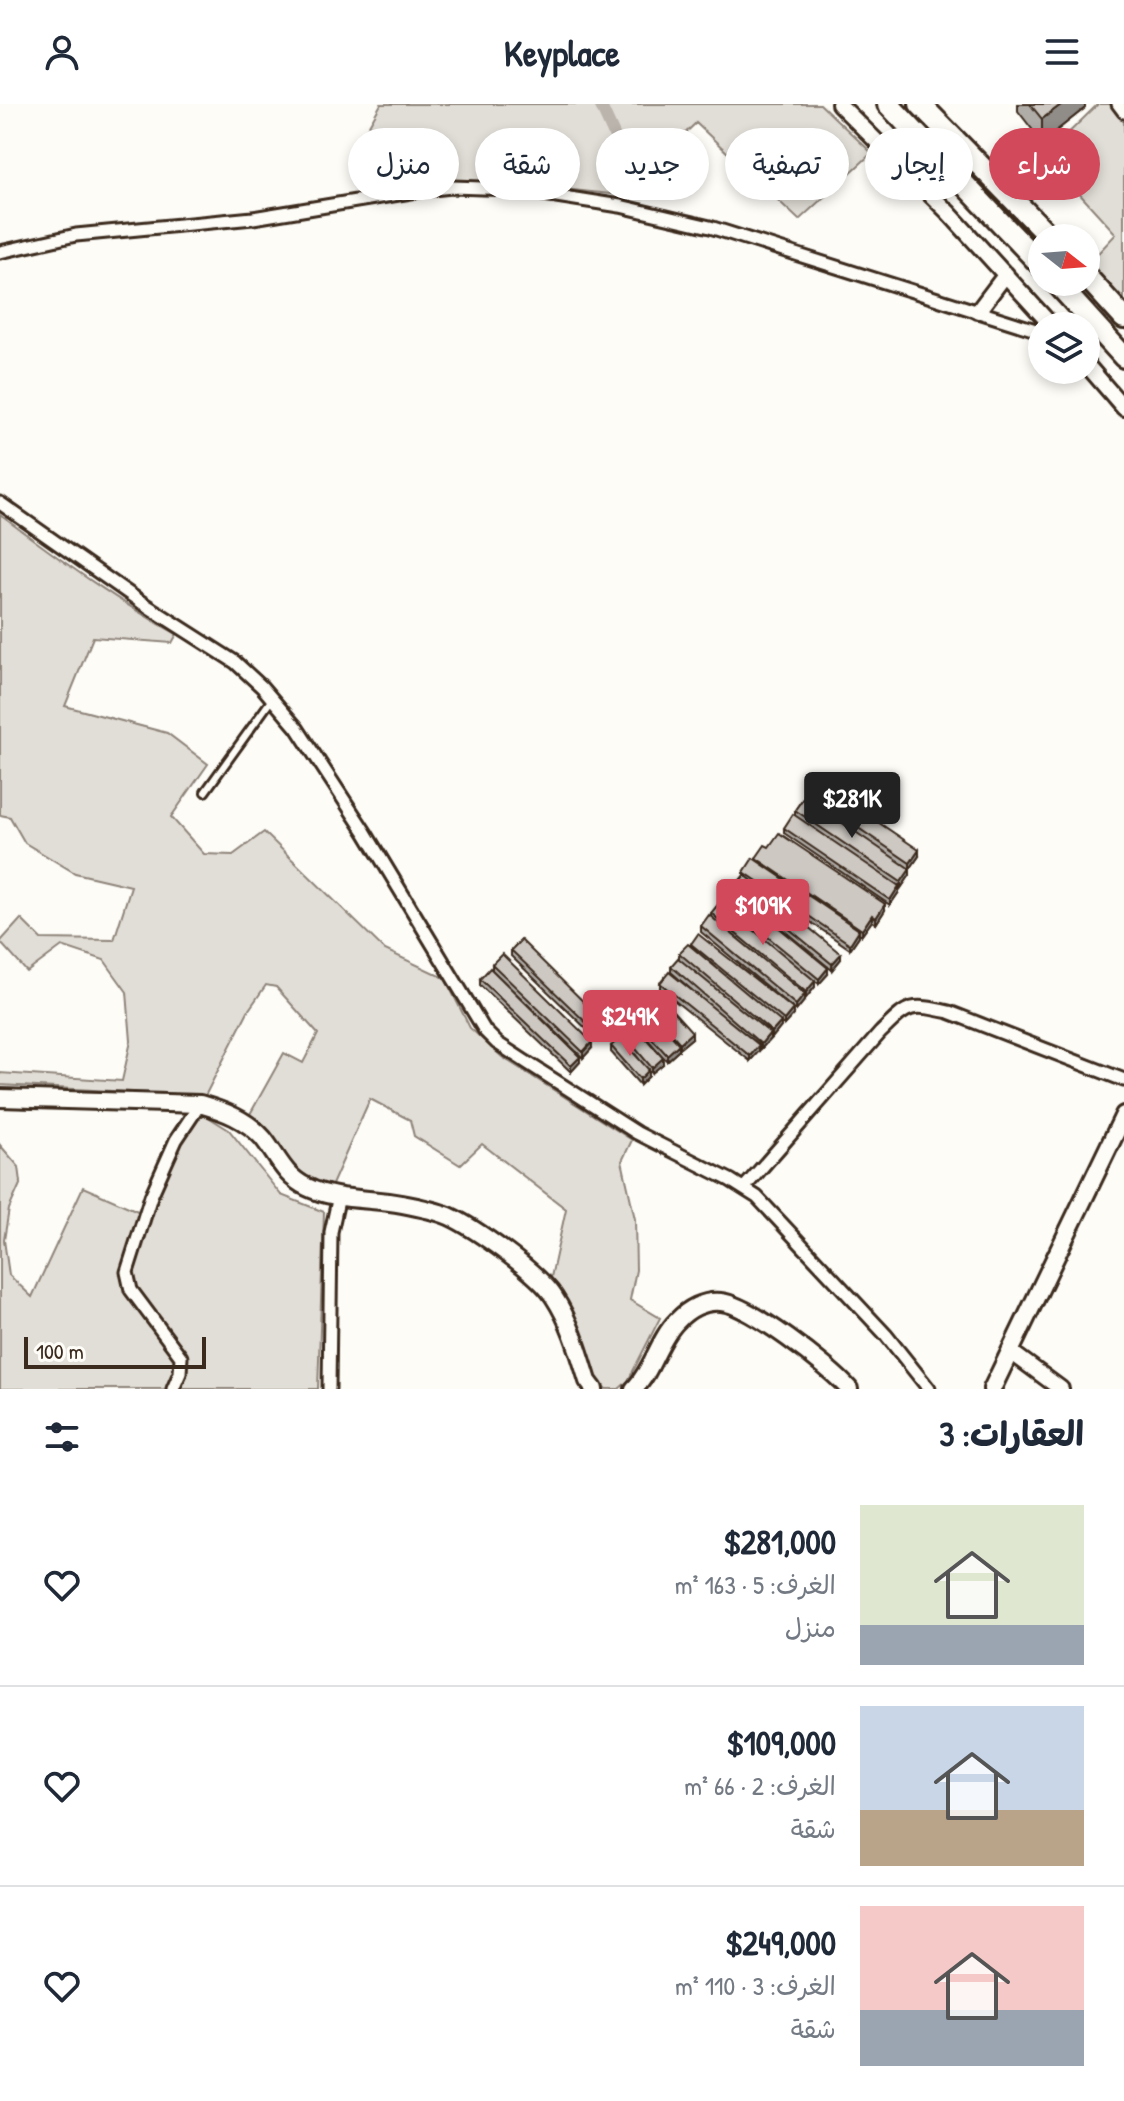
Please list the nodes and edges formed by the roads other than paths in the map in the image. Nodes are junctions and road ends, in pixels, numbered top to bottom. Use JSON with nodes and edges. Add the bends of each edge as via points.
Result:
{"nodes":[{"id":1,"x":839,"y":104,"type":"edge"},
{"id":2,"x":888,"y":104,"type":"edge"},
{"id":3,"x":920,"y":104,"type":"edge"},
{"id":4,"x":1118,"y":104,"type":"edge"},
{"id":5,"x":1124,"y":112,"type":"edge"},
{"id":6,"x":1037,"y":224,"type":"edge"},
{"id":7,"x":1028,"y":251,"type":"edge"},
{"id":8,"x":0,"y":252,"type":"edge"},
{"id":9,"x":1006,"y":274,"type":"junction"},
{"id":10,"x":1100,"y":291,"type":"edge"},
{"id":11,"x":1068,"y":296,"type":"edge"},
{"id":12,"x":978,"y":311,"type":"junction"},
{"id":13,"x":1040,"y":312,"type":"edge"},
{"id":14,"x":1124,"y":318,"type":"edge"},
{"id":15,"x":1028,"y":327,"type":"edge"},
{"id":16,"x":1124,"y":357,"type":"edge"},
{"id":17,"x":1100,"y":380,"type":"edge"},
{"id":18,"x":1124,"y":408,"type":"edge"},
{"id":19,"x":0,"y":503,"type":"edge"},
{"id":20,"x":272,"y":699,"type":"junction"},
{"id":21,"x":205,"y":792,"type":"dead end"},
{"id":22,"x":1124,"y":1080,"type":"edge"},
{"id":23,"x":0,"y":1098,"type":"edge"},
{"id":24,"x":200,"y":1104,"type":"junction"},
{"id":25,"x":1124,"y":1115,"type":"edge"},
{"id":26,"x":744,"y":1188,"type":"junction"},
{"id":27,"x":339,"y":1196,"type":"junction"},
{"id":28,"x":1011,"y":1352,"type":"junction"},
{"id":29,"x":173,"y":1389,"type":"edge"},
{"id":30,"x":329,"y":1389,"type":"edge"},
{"id":31,"x":594,"y":1389,"type":"edge"},
{"id":32,"x":634,"y":1389,"type":"edge"},
{"id":33,"x":849,"y":1389,"type":"edge"},
{"id":34,"x":929,"y":1389,"type":"edge"},
{"id":35,"x":992,"y":1389,"type":"edge"},
{"id":36,"x":1061,"y":1389,"type":"edge"}],
"edges":[{"from":1,"to":9,"type":"street"},
{"from":2,"to":7,"type":"highway"},
{"from":3,"to":6,"type":"highway"},
{"from":4,"to":5,"type":"street"},
{"from":8,"to":12,"type":"street","via":[[76,235],[253,218],[423,190],[512,189],[710,227]]},
{"from":9,"to":12,"type":"street"},
{"from":9,"to":13,"type":"street"},
{"from":10,"to":14,"type":"highway"},
{"from":11,"to":16,"type":"highway"},
{"from":12,"to":15,"type":"street"},
{"from":17,"to":18,"type":"street"},
{"from":19,"to":20,"type":"street","via":[[235,662]]},
{"from":20,"to":21,"type":"lane"},
{"from":20,"to":26,"type":"street","via":[[297,728],[389,870],[485,1031],[637,1133]]},
{"from":22,"to":26,"type":"street","via":[[949,1012],[918,1005],[904,1010],[880,1033]]},
{"from":23,"to":24,"type":"main road"},
{"from":24,"to":27,"type":"main road","via":[[245,1122],[291,1178]]},
{"from":24,"to":29,"type":"street","via":[[176,1140],[151,1196],[127,1272],[131,1290],[181,1357]]},
{"from":25,"to":28,"type":"main road"},
{"from":26,"to":34,"type":"street","via":[[822,1265]]},
{"from":27,"to":30,"type":"street","via":[[331,1232]]},
{"from":27,"to":31,"type":"main road","via":[[448,1216],[524,1265],[553,1295]]},
{"from":28,"to":35,"type":"main road"},
{"from":28,"to":36,"type":"street"},
{"from":32,"to":33,"type":"main road","via":[[674,1323],[692,1307],[721,1302],[756,1317]]}]}
